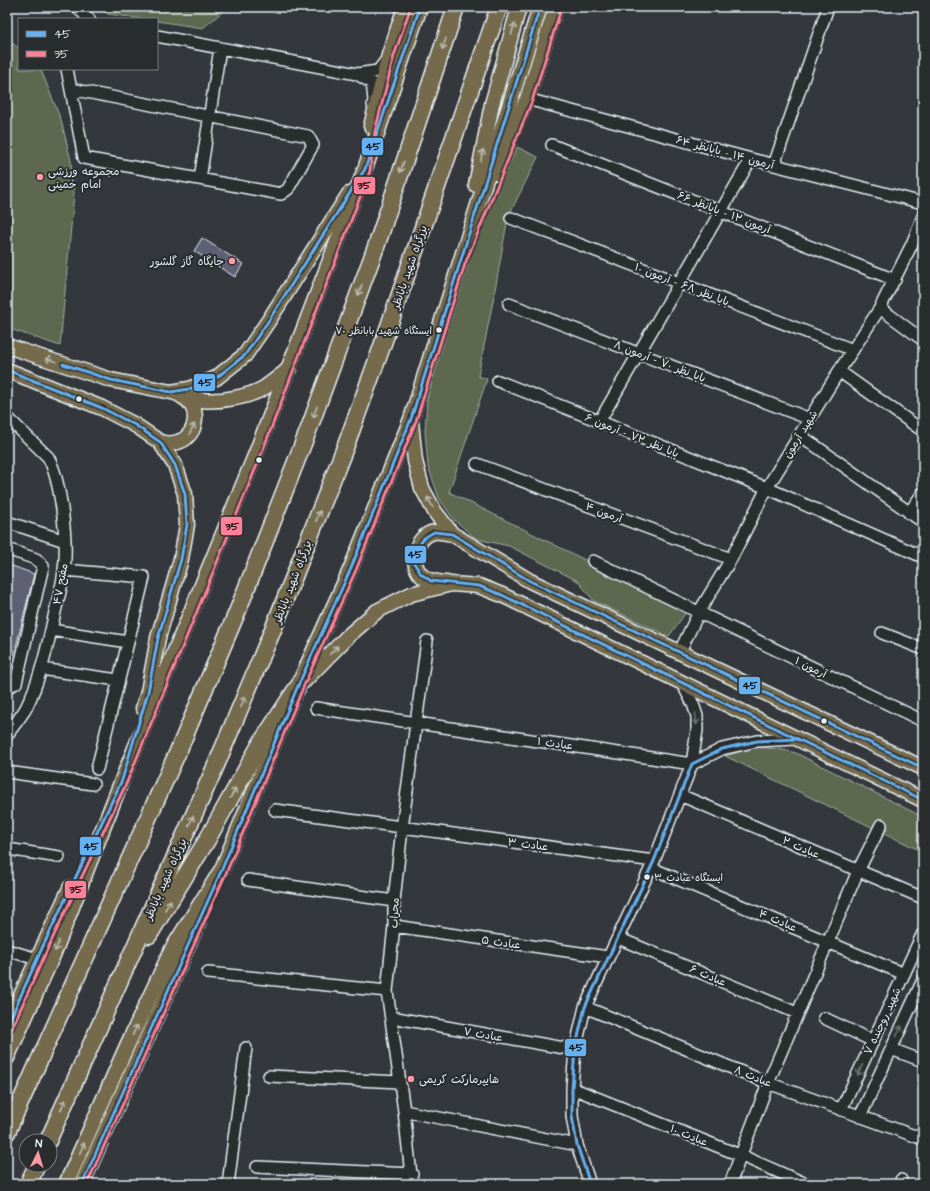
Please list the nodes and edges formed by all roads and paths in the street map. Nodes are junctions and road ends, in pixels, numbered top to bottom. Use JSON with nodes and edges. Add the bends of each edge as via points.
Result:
{"nodes":[{"id":1,"x":77,"y":7,"type":"edge"},
{"id":2,"x":405,"y":7,"type":"edge"},
{"id":3,"x":420,"y":7,"type":"edge"},
{"id":4,"x":456,"y":7,"type":"edge"},
{"id":5,"x":499,"y":7,"type":"edge"},
{"id":6,"x":519,"y":7,"type":"edge"},
{"id":7,"x":540,"y":7,"type":"edge"},
{"id":8,"x":556,"y":7,"type":"edge"},
{"id":9,"x":828,"y":7,"type":"edge"},
{"id":10,"x":88,"y":18,"type":"edge"},
{"id":11,"x":158,"y":36,"type":"edge"},
{"id":12,"x":220,"y":48,"type":"junction"},
{"id":13,"x":389,"y":55,"type":"junction"},
{"id":14,"x":67,"y":70,"type":"edge"},
{"id":15,"x":358,"y":74,"type":"junction"},
{"id":16,"x":71,"y":89,"type":"junction"},
{"id":17,"x":527,"y":99,"type":"junction"},
{"id":18,"x":210,"y":116,"type":"junction"},
{"id":19,"x":370,"y":130,"type":"junction"},
{"id":20,"x":552,"y":145,"type":"dead end"},
{"id":21,"x":751,"y":159,"type":"junction"},
{"id":22,"x":774,"y":165,"type":"junction"},
{"id":23,"x":365,"y":168,"type":"junction"},
{"id":24,"x":200,"y":179,"type":"junction"},
{"id":25,"x":923,"y":203,"type":"edge"},
{"id":26,"x":721,"y":211,"type":"junction"},
{"id":27,"x":923,"y":216,"type":"edge"},
{"id":28,"x":511,"y":218,"type":"dead end"},
{"id":29,"x":460,"y":262,"type":"junction"},
{"id":30,"x":895,"y":280,"type":"junction"},
{"id":31,"x":679,"y":283,"type":"junction"},
{"id":32,"x":509,"y":304,"type":"dead end"},
{"id":33,"x":880,"y":308,"type":"junction"},
{"id":34,"x":923,"y":340,"type":"edge"},
{"id":35,"x":7,"y":346,"type":"edge"},
{"id":36,"x":853,"y":350,"type":"junction"},
{"id":37,"x":639,"y":354,"type":"junction"},
{"id":38,"x":289,"y":368,"type":"junction"},
{"id":39,"x":7,"y":370,"type":"edge"},
{"id":40,"x":839,"y":371,"type":"junction"},
{"id":41,"x":498,"y":382,"type":"dead end"},
{"id":42,"x":170,"y":392,"type":"junction"},
{"id":43,"x":7,"y":417,"type":"edge"},
{"id":44,"x":411,"y":419,"type":"junction"},
{"id":45,"x":810,"y":419,"type":"junction"},
{"id":46,"x":599,"y":422,"type":"junction"},
{"id":47,"x":923,"y":431,"type":"edge"},
{"id":48,"x":800,"y":435,"type":"junction"},
{"id":49,"x":160,"y":442,"type":"junction"},
{"id":50,"x":477,"y":464,"type":"dead end"},
{"id":51,"x":767,"y":488,"type":"junction"},
{"id":52,"x":923,"y":493,"type":"edge"},
{"id":53,"x":909,"y":513,"type":"junction"},
{"id":54,"x":7,"y":522,"type":"edge"},
{"id":55,"x":923,"y":522,"type":"edge"},
{"id":56,"x":452,"y":534,"type":"junction"},
{"id":57,"x":65,"y":541,"type":"junction"},
{"id":58,"x":7,"y":549,"type":"edge"},
{"id":59,"x":923,"y":557,"type":"edge"},
{"id":60,"x":731,"y":559,"type":"junction"},
{"id":61,"x":593,"y":561,"type":"dead end"},
{"id":62,"x":64,"y":570,"type":"junction"},
{"id":63,"x":451,"y":584,"type":"junction"},
{"id":64,"x":699,"y":612,"type":"junction"},
{"id":65,"x":51,"y":630,"type":"junction"},
{"id":66,"x":882,"y":633,"type":"dead end"},
{"id":67,"x":128,"y":642,"type":"junction"},
{"id":68,"x":427,"y":642,"type":"dead end"},
{"id":69,"x":923,"y":649,"type":"edge"},
{"id":70,"x":679,"y":653,"type":"junction"},
{"id":71,"x":41,"y":669,"type":"junction"},
{"id":72,"x":118,"y":680,"type":"junction"},
{"id":73,"x":682,"y":683,"type":"junction"},
{"id":74,"x":7,"y":687,"type":"edge"},
{"id":75,"x":297,"y":688,"type":"junction"},
{"id":76,"x":316,"y":708,"type":"dead end"},
{"id":77,"x":923,"y":720,"type":"edge"},
{"id":78,"x":417,"y":723,"type":"junction"},
{"id":79,"x":7,"y":736,"type":"edge"},
{"id":80,"x":796,"y":739,"type":"junction"},
{"id":81,"x":692,"y":764,"type":"junction"},
{"id":82,"x":923,"y":768,"type":"edge"},
{"id":83,"x":97,"y":769,"type":"dead end"},
{"id":84,"x":7,"y":772,"type":"edge"},
{"id":85,"x":122,"y":780,"type":"junction"},
{"id":86,"x":93,"y":784,"type":"dead end"},
{"id":87,"x":680,"y":795,"type":"junction"},
{"id":88,"x":923,"y":800,"type":"edge"},
{"id":89,"x":275,"y":810,"type":"dead end"},
{"id":90,"x":881,"y":825,"type":"dead end"},
{"id":91,"x":402,"y":828,"type":"junction"},
{"id":92,"x":7,"y":849,"type":"edge"},
{"id":93,"x":59,"y":857,"type":"dead end"},
{"id":94,"x":653,"y":864,"type":"junction"},
{"id":95,"x":222,"y":869,"type":"junction"},
{"id":96,"x":858,"y":871,"type":"junction"},
{"id":97,"x":248,"y":880,"type":"dead end"},
{"id":98,"x":923,"y":898,"type":"edge"},
{"id":99,"x":394,"y":901,"type":"junction"},
{"id":100,"x":394,"y":926,"type":"junction"},
{"id":101,"x":923,"y":933,"type":"edge"},
{"id":102,"x":618,"y":938,"type":"junction"},
{"id":103,"x":827,"y":941,"type":"junction"},
{"id":104,"x":7,"y":950,"type":"edge"},
{"id":105,"x":608,"y":957,"type":"junction"},
{"id":106,"x":37,"y":959,"type":"junction"},
{"id":107,"x":208,"y":973,"type":"dead end"},
{"id":108,"x":904,"y":974,"type":"junction"},
{"id":109,"x":923,"y":981,"type":"edge"},
{"id":110,"x":387,"y":991,"type":"junction"},
{"id":111,"x":111,"y":998,"type":"junction"},
{"id":112,"x":585,"y":1007,"type":"junction"},
{"id":113,"x":797,"y":1013,"type":"junction"},
{"id":114,"x":391,"y":1017,"type":"junction"},
{"id":115,"x":824,"y":1018,"type":"dead end"},
{"id":116,"x":7,"y":1026,"type":"edge"},
{"id":117,"x":873,"y":1041,"type":"junction"},
{"id":118,"x":246,"y":1048,"type":"dead end"},
{"id":119,"x":891,"y":1049,"type":"junction"},
{"id":120,"x":575,"y":1050,"type":"junction"},
{"id":121,"x":7,"y":1058,"type":"edge"},
{"id":122,"x":923,"y":1061,"type":"edge"},
{"id":123,"x":269,"y":1076,"type":"dead end"},
{"id":124,"x":400,"y":1082,"type":"junction"},
{"id":125,"x":768,"y":1083,"type":"junction"},
{"id":126,"x":572,"y":1088,"type":"junction"},
{"id":127,"x":841,"y":1110,"type":"junction"},
{"id":128,"x":404,"y":1111,"type":"junction"},
{"id":129,"x":860,"y":1117,"type":"junction"},
{"id":130,"x":7,"y":1132,"type":"edge"},
{"id":131,"x":52,"y":1133,"type":"edge"},
{"id":132,"x":923,"y":1139,"type":"edge"},
{"id":133,"x":577,"y":1145,"type":"junction"},
{"id":134,"x":742,"y":1156,"type":"junction"},
{"id":135,"x":257,"y":1167,"type":"dead end"},
{"id":136,"x":33,"y":1173,"type":"edge"},
{"id":137,"x":412,"y":1179,"type":"edge"},
{"id":138,"x":592,"y":1183,"type":"edge"},
{"id":139,"x":28,"y":1184,"type":"edge"},
{"id":140,"x":66,"y":1184,"type":"edge"},
{"id":141,"x":82,"y":1184,"type":"edge"},
{"id":142,"x":228,"y":1184,"type":"edge"},
{"id":143,"x":730,"y":1184,"type":"edge"},
{"id":144,"x":806,"y":1184,"type":"edge"}],
"edges":[{"from":1,"to":10,"type":"street"},
{"from":2,"to":13,"type":"main road"},
{"from":3,"to":23,"type":"main road"},
{"from":4,"to":130,"type":"highway","one_way":true,"via":[[374,251],[308,431],[238,610],[180,747]]},
{"from":111,"to":5,"type":"highway","name":"بزرگراه شهید بابانظر","one_way":true,"via":[[217,763],[343,452]]},
{"from":29,"to":6,"type":"main road","one_way":true,"via":[[492,104]]},
{"from":7,"to":29,"type":"main road"},
{"from":8,"to":17,"type":"main road"},
{"from":9,"to":22,"type":"street"},
{"from":11,"to":12,"type":"street"},
{"from":12,"to":15,"type":"street"},
{"from":12,"to":18,"type":"street"},
{"from":13,"to":15,"type":"street","via":[[378,71]]},
{"from":13,"to":19,"type":"main road"},
{"from":14,"to":16,"type":"street"},
{"from":15,"to":19,"type":"street","via":[[372,83],[374,100]]},
{"from":16,"to":18,"type":"street"},
{"from":16,"to":24,"type":"street","via":[[84,158]]},
{"from":17,"to":21,"type":"street","name":"آرمون ۱۴ - بابانظر ۶۴"},
{"from":17,"to":29,"type":"main road"},
{"from":18,"to":24,"type":"street"},
{"from":18,"to":24,"type":"street","via":[[308,136],[313,145],[288,189],[282,194]]},
{"from":19,"to":23,"type":"main road"},
{"from":20,"to":26,"type":"street","name":"آرمون ۱۲ - بابانظر ۶۶"},
{"from":21,"to":22,"type":"street","name":"آرمون ۱۴ - بابانظر ۶۴"},
{"from":21,"to":26,"type":"street"},
{"from":22,"to":25,"type":"street","name":"آرمون ۱۴ - بابانظر ۶۴"},
{"from":23,"to":38,"type":"main road"},
{"from":23,"to":42,"type":"main road","via":[[245,355],[216,378],[189,389]]},
{"from":26,"to":30,"type":"street","name":"آرمون ۱۲ - بابانظر ۶۶"},
{"from":26,"to":31,"type":"street"},
{"from":27,"to":30,"type":"street","name":"شهید آرمون"},
{"from":28,"to":31,"type":"street","name":"بابا نظر ۶۸ - آرمون ۱۰"},
{"from":29,"to":44,"type":"main road"},
{"from":30,"to":33,"type":"street","name":"شهید آرمون"},
{"from":31,"to":36,"type":"street","name":"بابا نظر ۶۸ - آرمون ۱۰"},
{"from":31,"to":37,"type":"street"},
{"from":32,"to":37,"type":"street","name":"بابا نظر ۷۰ - آرمون ۸"},
{"from":33,"to":34,"type":"street"},
{"from":33,"to":36,"type":"street","name":"شهید آرمون"},
{"from":42,"to":35,"type":"main road","one_way":true,"via":[[111,380]]},
{"from":36,"to":40,"type":"street","name":"شهید آرمون"},
{"from":37,"to":45,"type":"street","name":"بابا نظر ۷۰ - آرمون ۸"},
{"from":37,"to":46,"type":"street"},
{"from":38,"to":42,"type":"main road","via":[[264,388],[234,398],[200,400]]},
{"from":38,"to":85,"type":"main road"},
{"from":39,"to":49,"type":"main road","via":[[102,408],[136,425]]},
{"from":40,"to":45,"type":"street","name":"شهید آرمون"},
{"from":40,"to":47,"type":"street"},
{"from":41,"to":46,"type":"street","name":"بابا نظر ۷۲ - آرمون ۶"},
{"from":49,"to":42,"type":"main road","one_way":true,"via":[[180,442],[189,436],[194,427],[196,417],[190,401]]},
{"from":43,"to":57,"type":"street","name":"مفتح ۴۷","via":[[52,463],[62,508]]},
{"from":56,"to":44,"type":"main road","one_way":true,"via":[[435,512],[422,488],[415,461]]},
{"from":44,"to":75,"type":"main road","via":[[351,568]]},
{"from":45,"to":48,"type":"street","name":"شهید آرمون"},
{"from":46,"to":51,"type":"street","name":"بابا نظر ۷۲ - آرمون ۶"},
{"from":48,"to":51,"type":"street","name":"شهید آرمون"},
{"from":48,"to":53,"type":"street"},
{"from":49,"to":85,"type":"main road","via":[[176,465],[185,494],[188,524],[181,559],[158,638],[148,692]]},
{"from":50,"to":60,"type":"street","name":"آرمون ۴"},
{"from":51,"to":59,"type":"street","name":"بابا نظر ۷۲ - آرمون ۶"},
{"from":51,"to":60,"type":"street","name":"شهید آرمون"},
{"from":52,"to":53,"type":"street"},
{"from":53,"to":55,"type":"street"},
{"from":54,"to":57,"type":"street"},
{"from":56,"to":63,"type":"main road","via":[[434,532],[424,538],[416,550],[414,563],[421,574],[432,581]]},
{"from":56,"to":70,"type":"main road","via":[[530,582]]},
{"from":57,"to":62,"type":"street","name":"مفتح ۴۷"},
{"from":58,"to":74,"type":"street","via":[[36,559],[43,566],[16,683]]},
{"from":60,"to":64,"type":"street","name":"شهید آرمون"},
{"from":61,"to":64,"type":"street","name":"آرمون ۱"},
{"from":62,"to":65,"type":"street","name":"مفتح ۴۷"},
{"from":62,"to":67,"type":"street","via":[[144,577]]},
{"from":63,"to":73,"type":"main road","via":[[485,588]]},
{"from":75,"to":63,"type":"main road","one_way":true,"via":[[348,636],[377,611],[411,594]]},
{"from":64,"to":70,"type":"street","name":"شهید آرمون"},
{"from":64,"to":77,"type":"street","name":"آرمون ۱"},
{"from":65,"to":67,"type":"street"},
{"from":65,"to":71,"type":"street","name":"مفتح ۴۷"},
{"from":66,"to":69,"type":"street"},
{"from":67,"to":72,"type":"street"},
{"from":68,"to":78,"type":"street","name":"محراب"},
{"from":70,"to":82,"type":"main road"},
{"from":71,"to":72,"type":"street"},
{"from":71,"to":79,"type":"street","name":"مفتح ۴۷","via":[[26,708]]},
{"from":72,"to":83,"type":"street"},
{"from":73,"to":80,"type":"main road"},
{"from":73,"to":81,"type":"street","one_way":true,"via":[[697,716]]},
{"from":75,"to":95,"type":"main road"},
{"from":111,"to":75,"type":"highway","one_way":true,"via":[[207,840],[261,743]]},
{"from":76,"to":78,"type":"street","name":"عبادت ۱"},
{"from":78,"to":81,"type":"street","name":"عبادت ۱"},
{"from":78,"to":91,"type":"street","name":"محراب"},
{"from":80,"to":81,"type":"street","via":[[757,741],[722,748]]},
{"from":80,"to":88,"type":"main road"},
{"from":81,"to":87,"type":"street"},
{"from":84,"to":86,"type":"street"},
{"from":85,"to":106,"type":"main road"},
{"from":85,"to":121,"type":"main road","one_way":true,"via":[[54,953]]},
{"from":87,"to":94,"type":"street"},
{"from":87,"to":96,"type":"street","name":"عبادت ۲"},
{"from":89,"to":91,"type":"street","name":"عبادت ۳"},
{"from":90,"to":96,"type":"street"},
{"from":91,"to":94,"type":"street","name":"عبادت ۳"},
{"from":91,"to":99,"type":"street","name":"محراب"},
{"from":92,"to":93,"type":"street"},
{"from":94,"to":102,"type":"street"},
{"from":94,"to":103,"type":"street","name":"عبادت ۴"},
{"from":140,"to":95,"type":"main road","one_way":true,"via":[[172,949]]},
{"from":95,"to":141,"type":"main road"},
{"from":96,"to":98,"type":"street","name":"عبادت ۲"},
{"from":96,"to":103,"type":"street"},
{"from":97,"to":99,"type":"street"},
{"from":99,"to":100,"type":"street","name":"محراب"},
{"from":100,"to":105,"type":"street","name":"عبادت ۵"},
{"from":100,"to":110,"type":"street","name":"محراب"},
{"from":101,"to":108,"type":"street","name":"شهید روحنده ۷"},
{"from":102,"to":105,"type":"street"},
{"from":102,"to":113,"type":"street","name":"عبادت ۶"},
{"from":103,"to":108,"type":"street","name":"عبادت ۴"},
{"from":103,"to":113,"type":"street"},
{"from":104,"to":106,"type":"street"},
{"from":105,"to":112,"type":"street"},
{"from":106,"to":116,"type":"main road"},
{"from":107,"to":110,"type":"street"},
{"from":108,"to":117,"type":"street","name":"شهید روحنده ۷"},
{"from":119,"to":109,"type":"street","name":"شهید روحنده ۷","one_way":true},
{"from":110,"to":114,"type":"street","name":"محراب"},
{"from":131,"to":111,"type":"highway","name":"بزرگراه شهید بابانظر","one_way":true},
{"from":112,"to":120,"type":"street"},
{"from":112,"to":125,"type":"street","name":"عبادت ۸"},
{"from":113,"to":125,"type":"street"},
{"from":114,"to":120,"type":"street","name":"عبادت ۷"},
{"from":114,"to":124,"type":"street","name":"محراب"},
{"from":115,"to":117,"type":"street"},
{"from":117,"to":127,"type":"street","name":"شهید روحنده ۷","one_way":true},
{"from":118,"to":142,"type":"street"},
{"from":119,"to":122,"type":"street"},
{"from":119,"to":129,"type":"street","name":"شهید روحنده ۷"},
{"from":120,"to":126,"type":"street"},
{"from":123,"to":124,"type":"street"},
{"from":124,"to":128,"type":"street","name":"محراب"},
{"from":125,"to":127,"type":"street","name":"عبادت ۸"},
{"from":125,"to":134,"type":"street"},
{"from":126,"to":133,"type":"street","via":[[572,1116]]},
{"from":126,"to":134,"type":"street","name":"عبادت ۱۰"},
{"from":127,"to":129,"type":"street","name":"عبادت ۸"},
{"from":128,"to":133,"type":"street"},
{"from":128,"to":137,"type":"street","name":"محراب"},
{"from":129,"to":132,"type":"street","name":"عبادت ۸"},
{"from":133,"to":138,"type":"street"},
{"from":134,"to":143,"type":"street"},
{"from":134,"to":144,"type":"street","name":"عبادت ۱۰"},
{"from":135,"to":137,"type":"street"},
{"from":136,"to":139,"type":"highway"}]}
